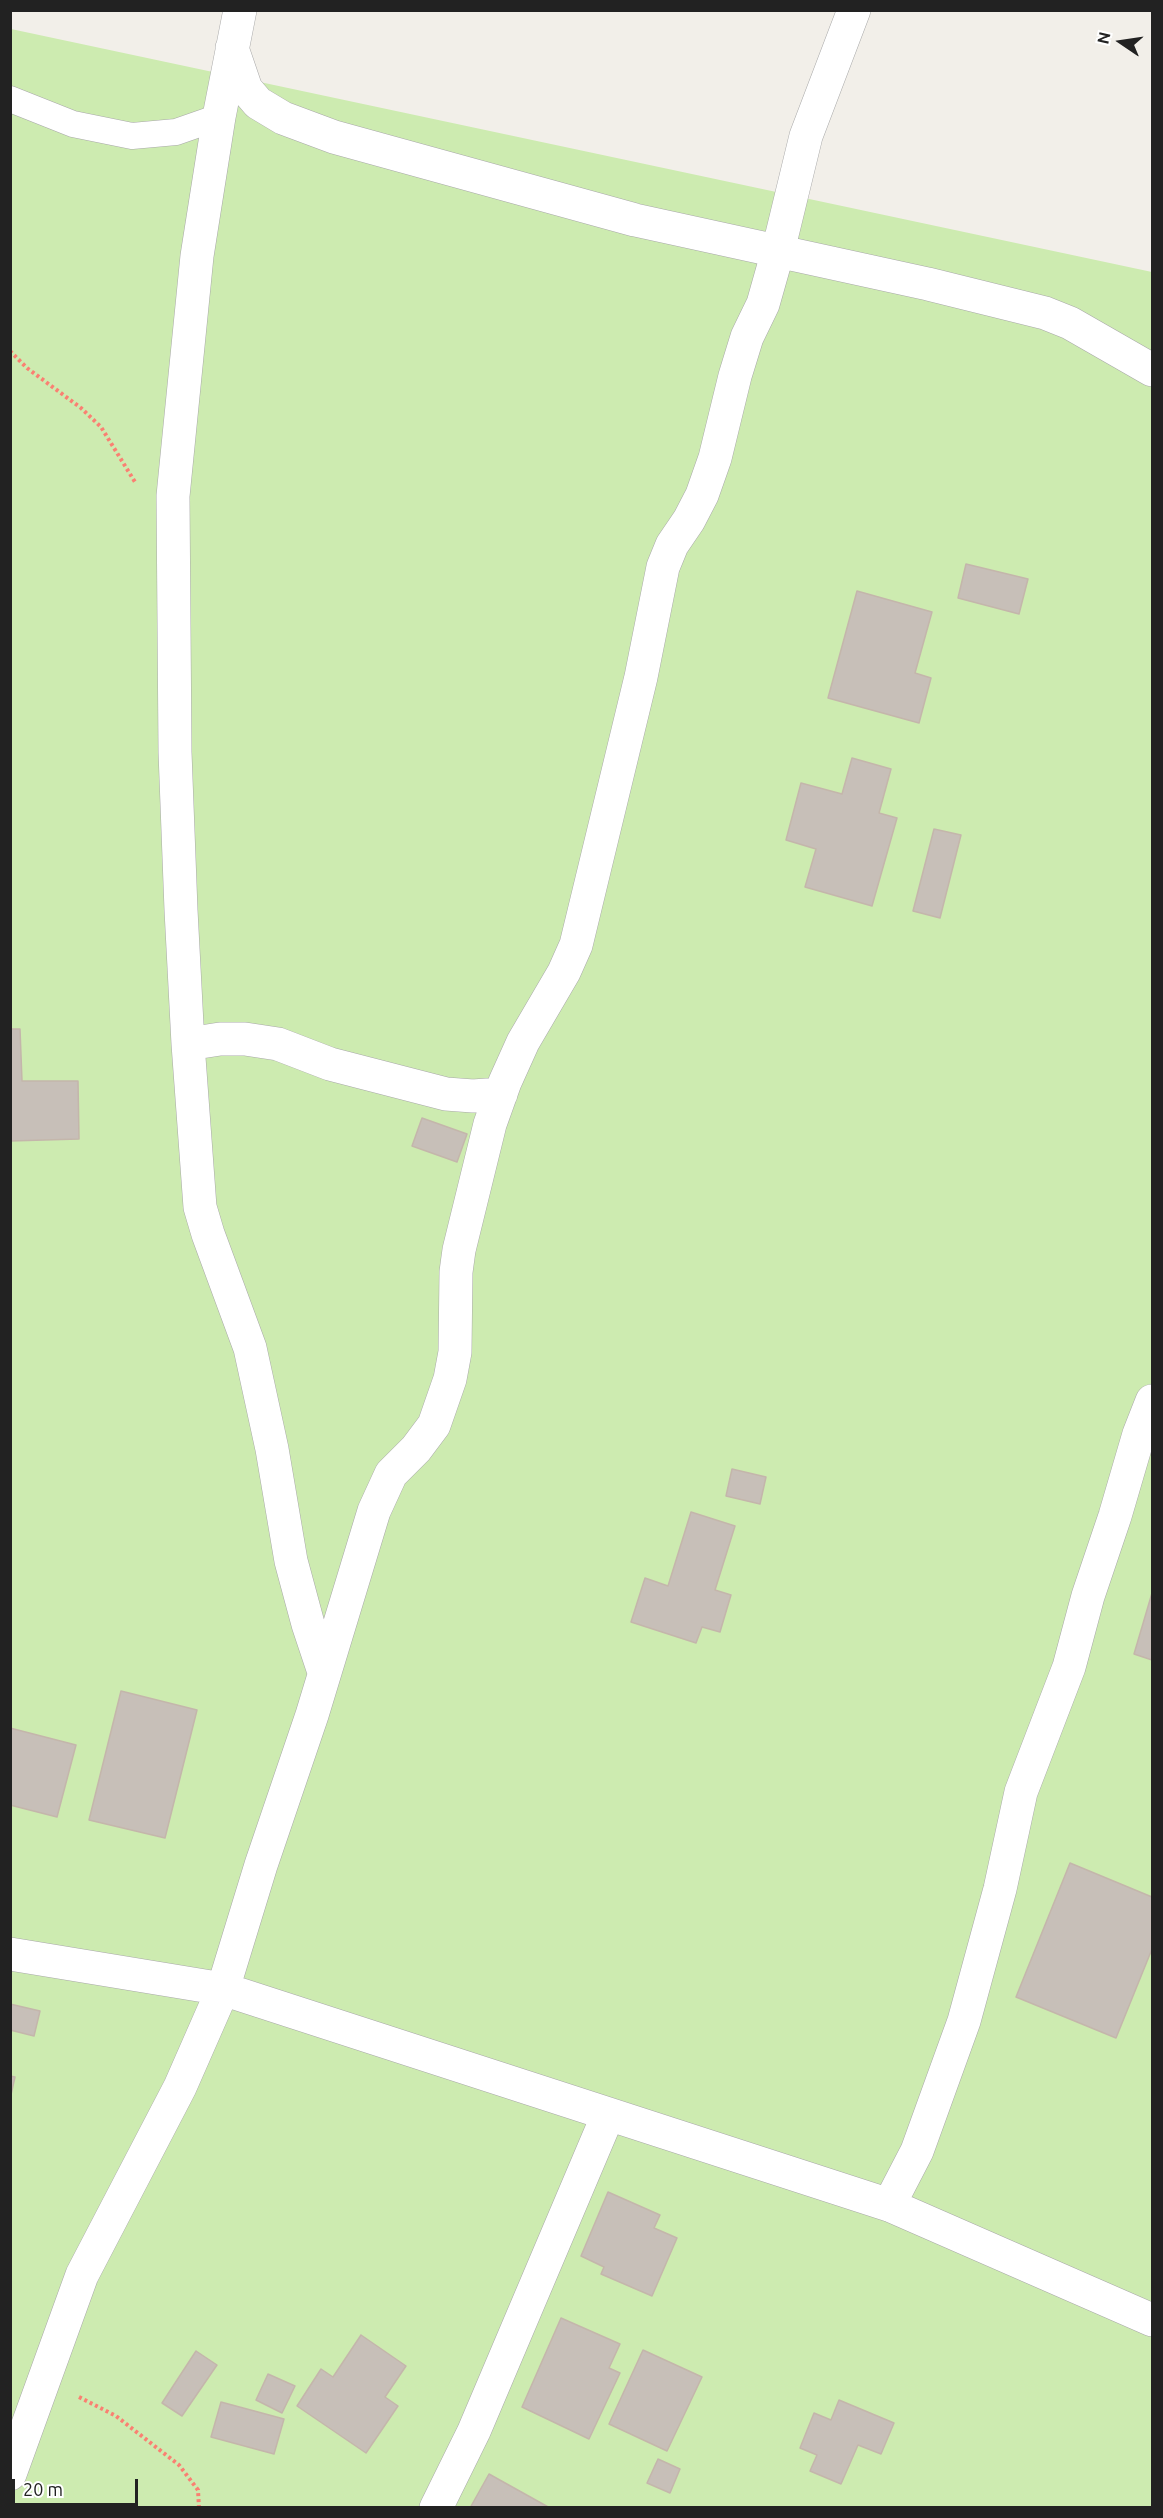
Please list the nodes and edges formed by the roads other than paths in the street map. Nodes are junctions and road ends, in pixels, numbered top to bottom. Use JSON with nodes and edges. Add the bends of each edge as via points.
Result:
{"nodes":[{"id":1,"x":240,"y":10,"type":"edge"},
{"id":2,"x":854,"y":10,"type":"edge"},
{"id":3,"x":231,"y":46,"type":"junction"},
{"id":4,"x":10,"y":99,"type":"edge"},
{"id":5,"x":219,"y":117,"type":"junction"},
{"id":6,"x":778,"y":251,"type":"junction"},
{"id":7,"x":1152,"y":370,"type":"edge"},
{"id":8,"x":188,"y":1044,"type":"junction"},
{"id":9,"x":501,"y":1094,"type":"junction"},
{"id":10,"x":1152,"y":1401,"type":"edge"},
{"id":11,"x":324,"y":1672,"type":"junction"},
{"id":12,"x":10,"y":1954,"type":"edge"},
{"id":13,"x":223,"y":1989,"type":"junction"},
{"id":14,"x":608,"y":2115,"type":"junction"},
{"id":15,"x":889,"y":2205,"type":"junction"},
{"id":16,"x":1152,"y":2320,"type":"edge"},
{"id":17,"x":10,"y":2474,"type":"edge"},
{"id":18,"x":436,"y":2508,"type":"edge"}],
"edges":[{"from":1,"to":3,"type":"street"},
{"from":2,"to":6,"type":"street","via":[[806,136]]},
{"from":3,"to":5,"type":"street"},
{"from":3,"to":6,"type":"street","via":[[246,89],[258,103],[283,118],[333,137],[635,220]]},
{"from":4,"to":5,"type":"lane","via":[[73,124],[132,136],[176,132]]},
{"from":5,"to":8,"type":"street","via":[[196,256],[172,496],[175,763]]},
{"from":6,"to":7,"type":"street","via":[[1045,313]]},
{"from":6,"to":9,"type":"street","via":[[763,304],[735,376],[716,458],[663,567],[576,945]]},
{"from":8,"to":9,"type":"street","via":[[245,1039],[278,1044],[330,1064],[446,1094]]},
{"from":8,"to":11,"type":"street","via":[[200,1207],[250,1348],[291,1561]]},
{"from":9,"to":11,"type":"street","via":[[459,1250],[455,1352],[450,1379],[434,1425],[391,1474],[374,1511]]},
{"from":10,"to":15,"type":"street","via":[[1088,1596],[1069,1667],[1021,1792],[1000,1889],[964,2021],[917,2151]]},
{"from":11,"to":13,"type":"street"},
{"from":12,"to":13,"type":"street"},
{"from":13,"to":14,"type":"street"},
{"from":13,"to":17,"type":"street","via":[[180,2087],[82,2275]]},
{"from":14,"to":15,"type":"street"},
{"from":14,"to":18,"type":"street","via":[[474,2431]]},
{"from":15,"to":16,"type":"street"}]}
